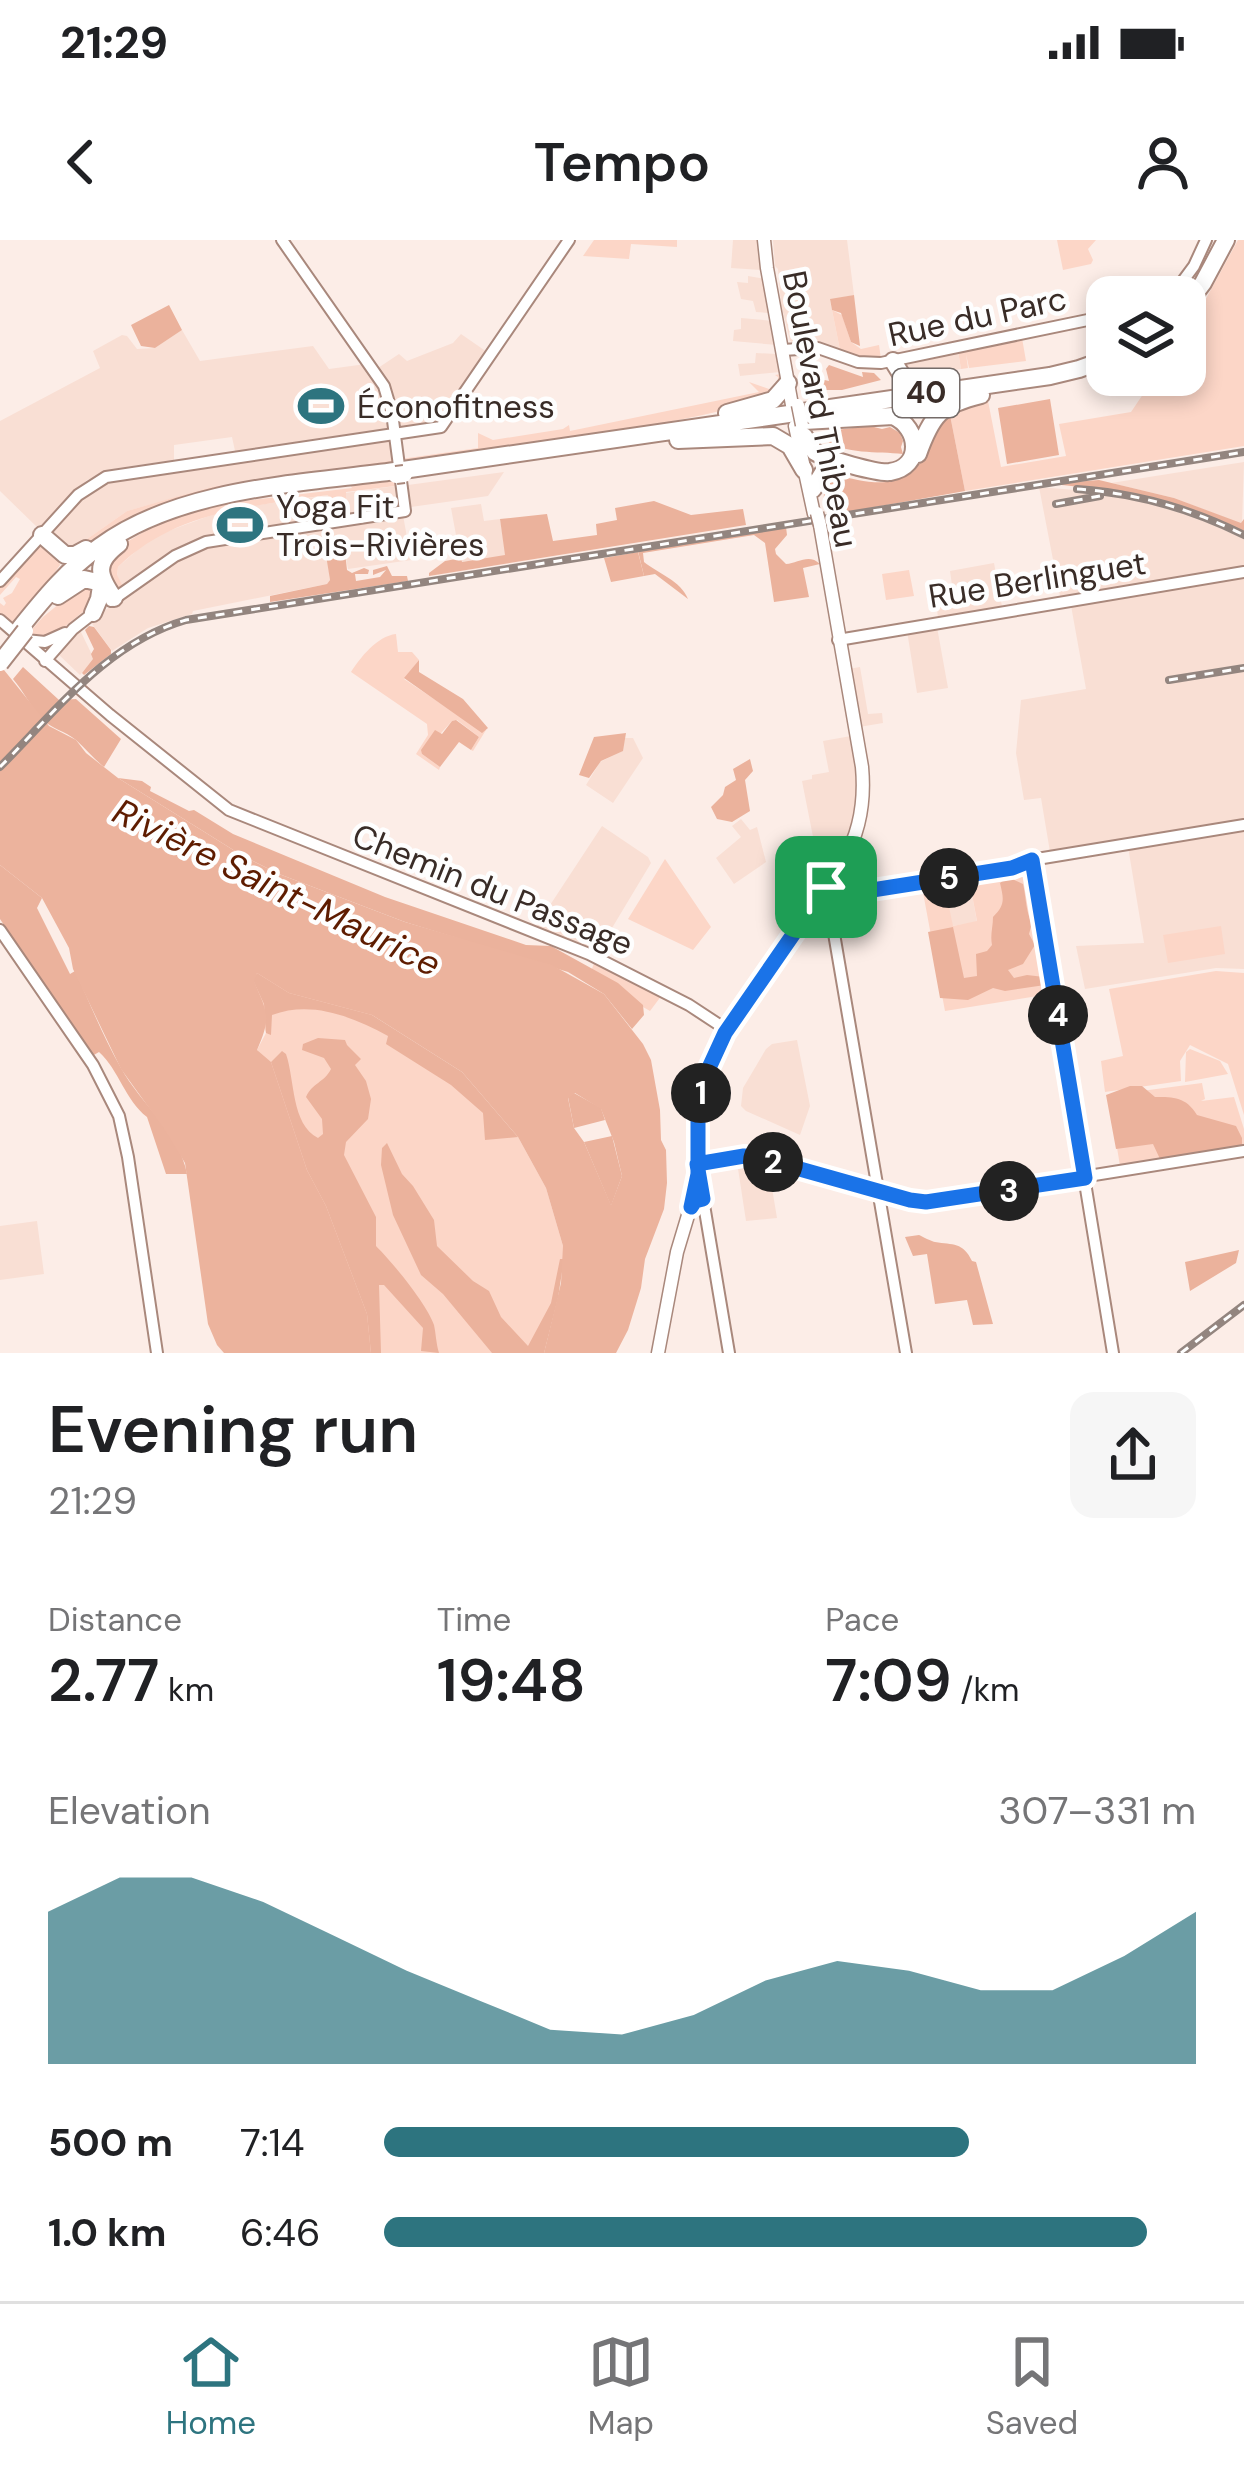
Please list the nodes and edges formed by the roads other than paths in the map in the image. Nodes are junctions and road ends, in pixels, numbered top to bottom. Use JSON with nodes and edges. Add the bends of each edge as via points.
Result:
{"nodes":[{"id":1,"x":282,"y":240,"type":"edge"},
{"id":2,"x":569,"y":240,"type":"edge"},
{"id":3,"x":767,"y":240,"type":"edge"},
{"id":4,"x":1206,"y":240,"type":"edge"},
{"id":5,"x":1222,"y":240,"type":"edge"},
{"id":6,"x":1187,"y":276,"type":"edge"},
{"id":7,"x":1206,"y":277,"type":"edge"},
{"id":8,"x":1086,"y":320,"type":"edge"},
{"id":9,"x":785,"y":350,"type":"junction"},
{"id":10,"x":893,"y":361,"type":"junction"},
{"id":11,"x":1086,"y":367,"type":"edge"},
{"id":12,"x":1082,"y":368,"type":"junction"},
{"id":13,"x":1086,"y":368,"type":"edge"},
{"id":14,"x":1042,"y":382,"type":"junction"},
{"id":15,"x":788,"y":383,"type":"junction"},
{"id":16,"x":795,"y":405,"type":"junction"},
{"id":17,"x":762,"y":420,"type":"junction"},
{"id":18,"x":394,"y":434,"type":"junction"},
{"id":19,"x":643,"y":437,"type":"junction"},
{"id":20,"x":802,"y":443,"type":"junction"},
{"id":21,"x":843,"y":465,"type":"junction"},
{"id":22,"x":814,"y":489,"type":"junction"},
{"id":23,"x":156,"y":517,"type":"junction"},
{"id":24,"x":817,"y":519,"type":"junction"},
{"id":25,"x":40,"y":536,"type":"junction"},
{"id":26,"x":1244,"y":572,"type":"edge"},
{"id":27,"x":0,"y":581,"type":"edge"},
{"id":28,"x":109,"y":595,"type":"junction"},
{"id":29,"x":93,"y":613,"type":"joint"},
{"id":30,"x":0,"y":624,"type":"edge"},
{"id":31,"x":28,"y":625,"type":"junction"},
{"id":32,"x":73,"y":629,"type":"junction"},
{"id":33,"x":838,"y":640,"type":"junction"},
{"id":34,"x":0,"y":653,"type":"edge"},
{"id":35,"x":48,"y":657,"type":"junction"},
{"id":36,"x":0,"y":663,"type":"edge"},
{"id":37,"x":105,"y":710,"type":"junction"},
{"id":38,"x":1244,"y":825,"type":"edge"},
{"id":39,"x":1032,"y":860,"type":"junction"},
{"id":40,"x":1012,"y":868,"type":"junction"},
{"id":41,"x":1036,"y":884,"type":"junction"},
{"id":42,"x":824,"y":894,"type":"junction"},
{"id":43,"x":0,"y":930,"type":"edge"},
{"id":44,"x":727,"y":1030,"type":"junction"},
{"id":45,"x":1244,"y":1151,"type":"edge"},
{"id":46,"x":698,"y":1169,"type":"junction"},
{"id":47,"x":1085,"y":1178,"type":"junction"},
{"id":48,"x":879,"y":1192,"type":"junction"},
{"id":49,"x":697,"y":1203,"type":"junction"},
{"id":50,"x":1114,"y":1352,"type":"edge"},
{"id":51,"x":157,"y":1353,"type":"edge"},
{"id":52,"x":658,"y":1353,"type":"edge"},
{"id":53,"x":729,"y":1353,"type":"edge"},
{"id":54,"x":906,"y":1353,"type":"edge"}],
"edges":[{"from":1,"to":18,"type":"street","via":[[380,378]]},
{"from":2,"to":18,"type":"street","via":[[443,424]]},
{"from":3,"to":9,"type":"main road","name":"Boulevard Thibeau"},
{"from":4,"to":6,"type":"street"},
{"from":5,"to":7,"type":"highway"},
{"from":8,"to":10,"type":"street","name":"Rue du Parc"},
{"from":9,"to":10,"type":"street","name":"Rue du Parc"},
{"from":9,"to":15,"type":"main road","name":"Boulevard Thibeau"},
{"from":9,"to":16,"type":"main road","name":"Boulevard Thibeau"},
{"from":10,"to":12,"type":"highway","via":[[904,381],[918,386]]},
{"from":10,"to":17,"type":"highway","via":[[882,391]]},
{"from":11,"to":12,"type":"highway","number":"40"},
{"from":12,"to":17,"type":"highway","number":"40"},
{"from":13,"to":14,"type":"highway","number":"40"},
{"from":14,"to":17,"type":"highway","number":"40"},
{"from":14,"to":21,"type":"highway","via":[[945,408],[900,474]]},
{"from":15,"to":16,"type":"main road","name":"Boulevard Thibeau"},
{"from":15,"to":19,"type":"highway","via":[[767,403]]},
{"from":16,"to":20,"type":"main road","name":"Boulevard Thibeau","bridge":true},
{"from":17,"to":19,"type":"highway","number":"40"},
{"from":17,"to":20,"type":"highway","via":[[891,416],[909,428],[914,446],[904,466],[884,472]]},
{"from":18,"to":25,"type":"street","via":[[109,476],[82,491]]},
{"from":18,"to":28,"type":"street","via":[[405,511],[209,541]]},
{"from":19,"to":20,"type":"highway"},
{"from":19,"to":23,"type":"highway","number":"40","via":[[218,496]]},
{"from":20,"to":21,"type":"highway"},
{"from":20,"to":22,"type":"main road","name":"Boulevard Thibeau"},
{"from":20,"to":24,"type":"main road","name":"Boulevard Thibeau"},
{"from":21,"to":22,"type":"highway","via":[[824,471]]},
{"from":22,"to":24,"type":"main road","name":"Boulevard Thibeau"},
{"from":23,"to":25,"type":"highway","via":[[73,555]]},
{"from":23,"to":28,"type":"highway","via":[[103,560]]},
{"from":23,"to":31,"type":"highway","number":"40","via":[[92,558]]},
{"from":24,"to":33,"type":"main road","name":"Boulevard Thibeau"},
{"from":25,"to":27,"type":"street"},
{"from":25,"to":31,"type":"highway","via":[[62,566]]},
{"from":26,"to":33,"type":"street","name":"Rue Berlinguet"},
{"from":28,"to":29,"type":"highway"},
{"from":28,"to":31,"type":"highway","via":[[91,579],[78,580]]},
{"from":29,"to":32,"type":"street"},
{"from":30,"to":31,"type":"street"},
{"from":30,"to":35,"type":"street"},
{"from":31,"to":32,"type":"street","via":[[45,642]]},
{"from":31,"to":34,"type":"highway","number":"40","bridge":true},
{"from":31,"to":35,"type":"street"},
{"from":31,"to":36,"type":"highway","number":"40","bridge":true},
{"from":32,"to":35,"type":"street"},
{"from":33,"to":42,"type":"main road","name":"Boulevard Thibeau","via":[[863,795],[854,841]]},
{"from":35,"to":37,"type":"street"},
{"from":35,"to":37,"type":"street"},
{"from":37,"to":44,"type":"street","name":"Chemin du Passage","via":[[232,812],[595,956]]},
{"from":38,"to":39,"type":"street"},
{"from":39,"to":40,"type":"street"},
{"from":39,"to":41,"type":"street"},
{"from":40,"to":41,"type":"street"},
{"from":40,"to":42,"type":"street"},
{"from":41,"to":47,"type":"street"},
{"from":42,"to":44,"type":"main road","name":"Boulevard Thibeau"},
{"from":42,"to":48,"type":"street"},
{"from":43,"to":51,"type":"street","via":[[119,1116]]},
{"from":44,"to":46,"type":"main road","name":"Boulevard Thibeau","via":[[702,1088]]},
{"from":45,"to":47,"type":"street"},
{"from":46,"to":48,"type":"street","via":[[757,1157]]},
{"from":46,"to":49,"type":"main road","name":"Boulevard Thibeau"},
{"from":47,"to":48,"type":"street","via":[[926,1202]]},
{"from":47,"to":50,"type":"street"},
{"from":48,"to":54,"type":"street"},
{"from":49,"to":52,"type":"main road","name":"Boulevard Thibeau","via":[[676,1256]]},
{"from":49,"to":53,"type":"street"}]}
